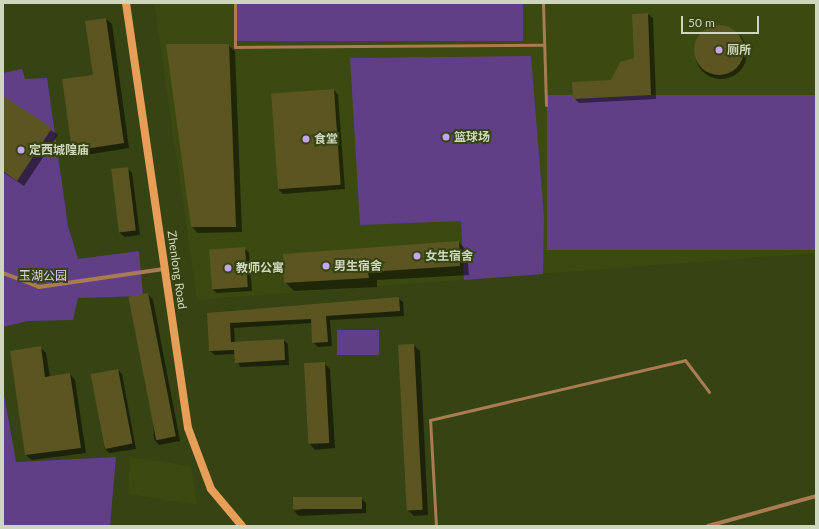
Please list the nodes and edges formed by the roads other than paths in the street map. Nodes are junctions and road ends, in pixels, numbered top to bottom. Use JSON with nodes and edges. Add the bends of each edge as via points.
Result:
{"nodes":[{"id":1,"x":126,"y":3,"type":"edge"},
{"id":2,"x":236,"y":3,"type":"edge"},
{"id":3,"x":544,"y":3,"type":"edge"},
{"id":4,"x":544,"y":45,"type":"junction"},
{"id":5,"x":546,"y":105,"type":"dead end"},
{"id":6,"x":164,"y":269,"type":"junction"},
{"id":7,"x":3,"y":273,"type":"edge"},
{"id":8,"x":709,"y":392,"type":"dead end"},
{"id":9,"x":816,"y":496,"type":"edge"},
{"id":10,"x":239,"y":525,"type":"edge"},
{"id":11,"x":436,"y":526,"type":"edge"},
{"id":12,"x":708,"y":526,"type":"edge"}],
"edges":[{"from":1,"to":6,"type":"main road","name":"Zhenlong Road"},
{"from":2,"to":4,"type":"lane","via":[[235,47]]},
{"from":3,"to":4,"type":"lane"},
{"from":4,"to":5,"type":"lane"},
{"from":6,"to":7,"type":"street","via":[[39,287]]},
{"from":6,"to":10,"type":"main road","name":"Zhenlong Road","via":[[188,428],[211,489]]},
{"from":8,"to":11,"type":"lane","via":[[685,360],[430,420]]},
{"from":9,"to":12,"type":"street"}]}
